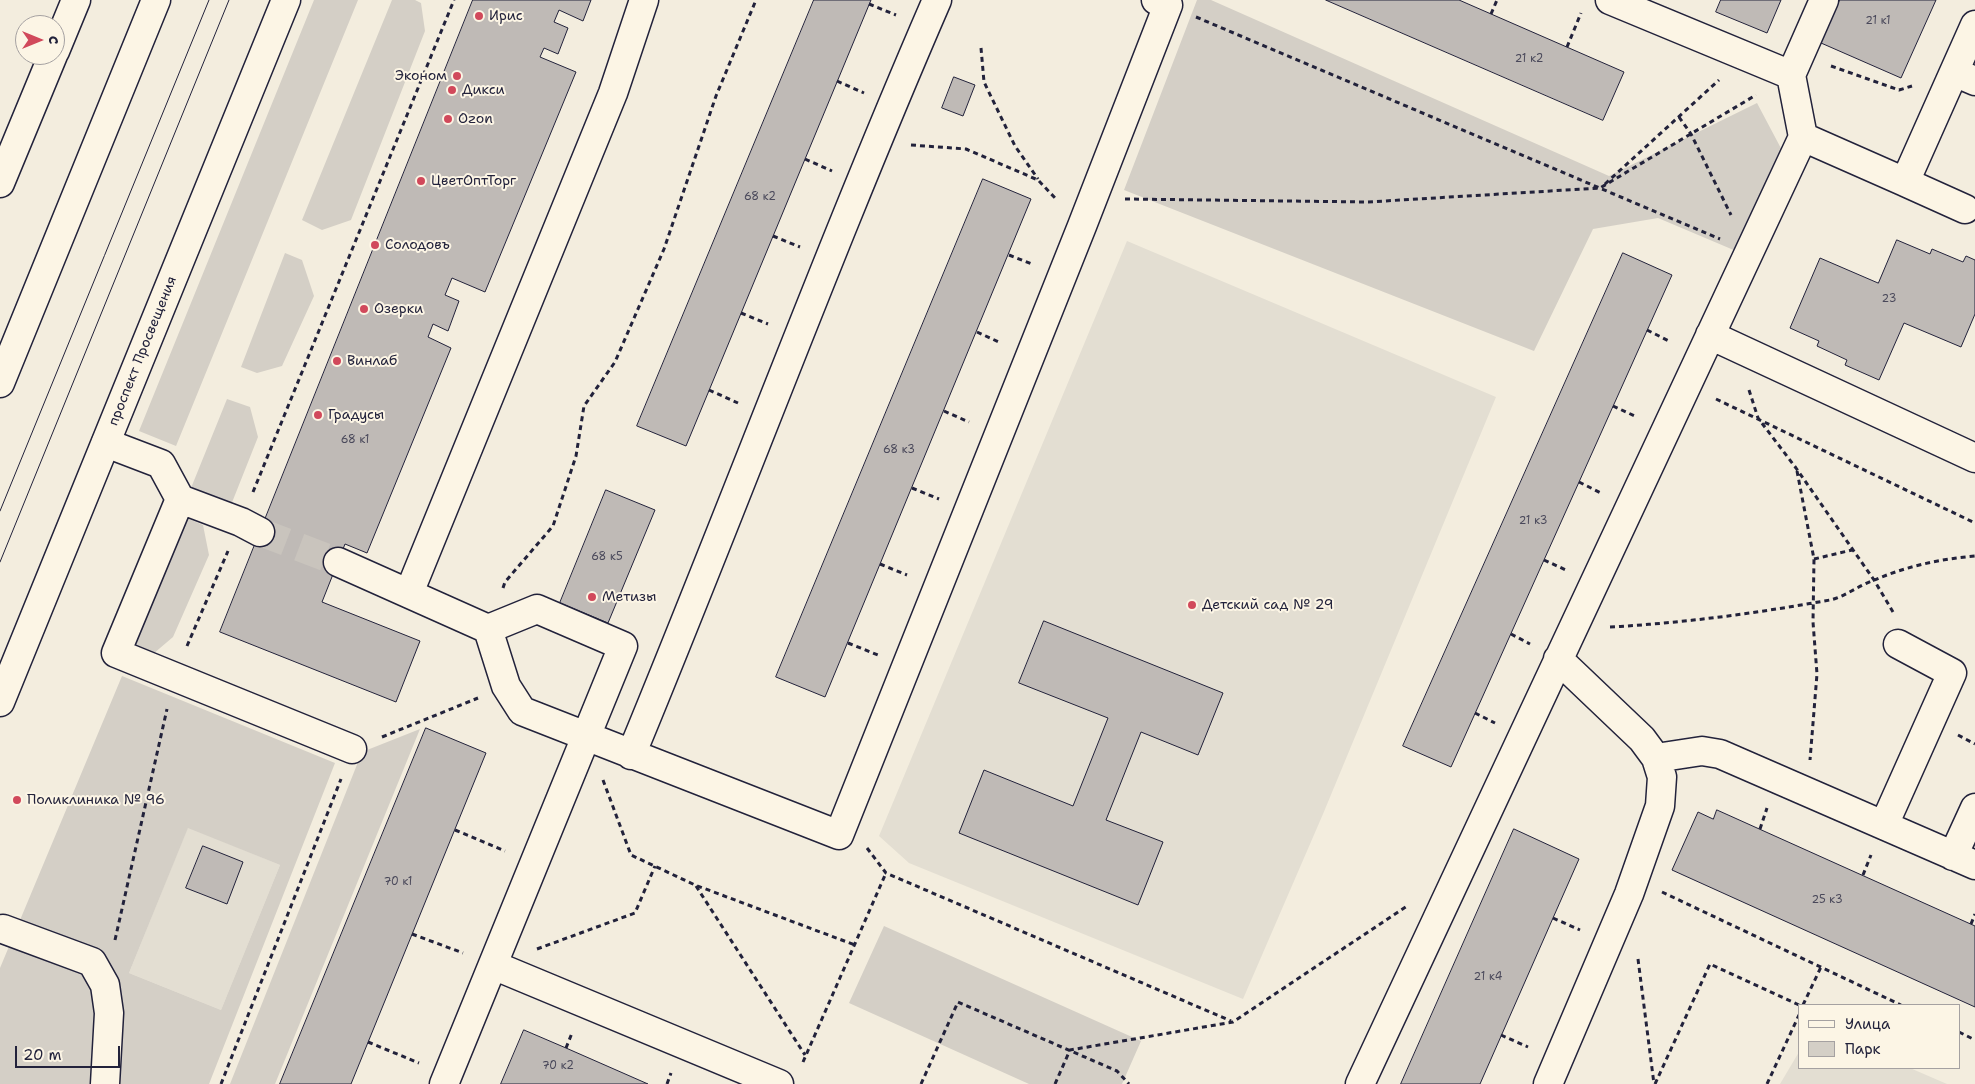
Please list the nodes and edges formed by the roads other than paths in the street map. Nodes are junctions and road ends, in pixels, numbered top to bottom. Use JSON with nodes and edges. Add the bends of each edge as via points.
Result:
{"nodes":[{"id":1,"x":76,"y":0,"type":"edge"},
{"id":2,"x":156,"y":0,"type":"edge"},
{"id":3,"x":286,"y":0,"type":"edge"},
{"id":4,"x":644,"y":0,"type":"edge"},
{"id":5,"x":937,"y":0,"type":"edge"},
{"id":6,"x":1610,"y":0,"type":"edge"},
{"id":7,"x":1824,"y":0,"type":"edge"},
{"id":8,"x":1162,"y":3,"type":"edge"},
{"id":9,"x":1975,"y":25,"type":"edge"},
{"id":10,"x":65,"y":27,"type":"edge"},
{"id":11,"x":49,"y":65,"type":"edge"},
{"id":12,"x":1795,"y":65,"type":"junction"},
{"id":13,"x":1964,"y":76,"type":"edge"},
{"id":14,"x":1802,"y":137,"type":"junction"},
{"id":15,"x":1905,"y":182,"type":"junction"},
{"id":16,"x":0,"y":183,"type":"edge"},
{"id":17,"x":1965,"y":209,"type":"dead end"},
{"id":18,"x":1710,"y":335,"type":"junction"},
{"id":19,"x":6,"y":349,"type":"edge"},
{"id":20,"x":0,"y":383,"type":"edge"},
{"id":21,"x":106,"y":443,"type":"junction"},
{"id":22,"x":1975,"y":458,"type":"edge"},
{"id":23,"x":180,"y":499,"type":"junction"},
{"id":24,"x":250,"y":527,"type":"tunnel mouth"},
{"id":25,"x":338,"y":562,"type":"tunnel mouth"},
{"id":26,"x":409,"y":593,"type":"junction"},
{"id":27,"x":488,"y":629,"type":"junction"},
{"id":28,"x":1898,"y":644,"type":"road end"},
{"id":29,"x":1558,"y":658,"type":"junction"},
{"id":30,"x":0,"y":702,"type":"edge"},
{"id":31,"x":587,"y":738,"type":"junction"},
{"id":32,"x":352,"y":749,"type":"road end"},
{"id":33,"x":631,"y":755,"type":"junction"},
{"id":34,"x":1656,"y":758,"type":"junction"},
{"id":35,"x":1975,"y":808,"type":"edge"},
{"id":36,"x":1884,"y":825,"type":"junction"},
{"id":37,"x":1964,"y":861,"type":"edge"},
{"id":38,"x":4,"y":928,"type":"dead end"},
{"id":39,"x":493,"y":965,"type":"junction"},
{"id":40,"x":789,"y":1077,"type":"edge"},
{"id":41,"x":446,"y":1080,"type":"edge"},
{"id":42,"x":105,"y":1084,"type":"edge"},
{"id":43,"x":1360,"y":1084,"type":"edge"},
{"id":44,"x":1548,"y":1084,"type":"edge"}],
"edges":[{"from":1,"to":10,"type":"main road"},
{"from":2,"to":19,"type":"main road"},
{"from":3,"to":21,"type":"main road","name":"проспект Просвещения"},
{"from":4,"to":26,"type":"main road","via":[[613,93]]},
{"from":5,"to":33,"type":"main road"},
{"from":6,"to":12,"type":"main road","via":[[1745,56]]},
{"from":7,"to":12,"type":"main road"},
{"from":8,"to":33,"type":"main road","via":[[1093,199],[839,835]]},
{"from":9,"to":13,"type":"main road"},
{"from":11,"to":16,"type":"main road"},
{"from":12,"to":14,"type":"main road"},
{"from":13,"to":15,"type":"main road"},
{"from":14,"to":15,"type":"main road"},
{"from":14,"to":18,"type":"main road"},
{"from":15,"to":17,"type":"main road"},
{"from":18,"to":22,"type":"main road"},
{"from":18,"to":29,"type":"main road"},
{"from":19,"to":20,"type":"main road"},
{"from":21,"to":23,"type":"main road","via":[[161,464]]},
{"from":21,"to":30,"type":"main road","name":"проспект Просвещения"},
{"from":23,"to":24,"type":"main road"},
{"from":23,"to":32,"type":"main road","via":[[116,653]]},
{"from":25,"to":26,"type":"main road"},
{"from":26,"to":27,"type":"main road"},
{"from":27,"to":31,"type":"main road","via":[[506,686],[522,711]]},
{"from":27,"to":31,"type":"main road","via":[[537,609],[622,646]]},
{"from":28,"to":36,"type":"main road","via":[[1952,673]]},
{"from":29,"to":34,"type":"main road","via":[[1642,739]]},
{"from":29,"to":43,"type":"main road"},
{"from":31,"to":33,"type":"main road"},
{"from":31,"to":39,"type":"main road"},
{"from":34,"to":36,"type":"main road","via":[[1702,751],[1720,754]]},
{"from":34,"to":44,"type":"main road","via":[[1662,777],[1660,806],[1634,879]]},
{"from":35,"to":37,"type":"main road"},
{"from":36,"to":37,"type":"main road"},
{"from":38,"to":42,"type":"main road","via":[[92,962],[105,985],[109,1013]]},
{"from":39,"to":40,"type":"main road"},
{"from":39,"to":41,"type":"main road"}]}
